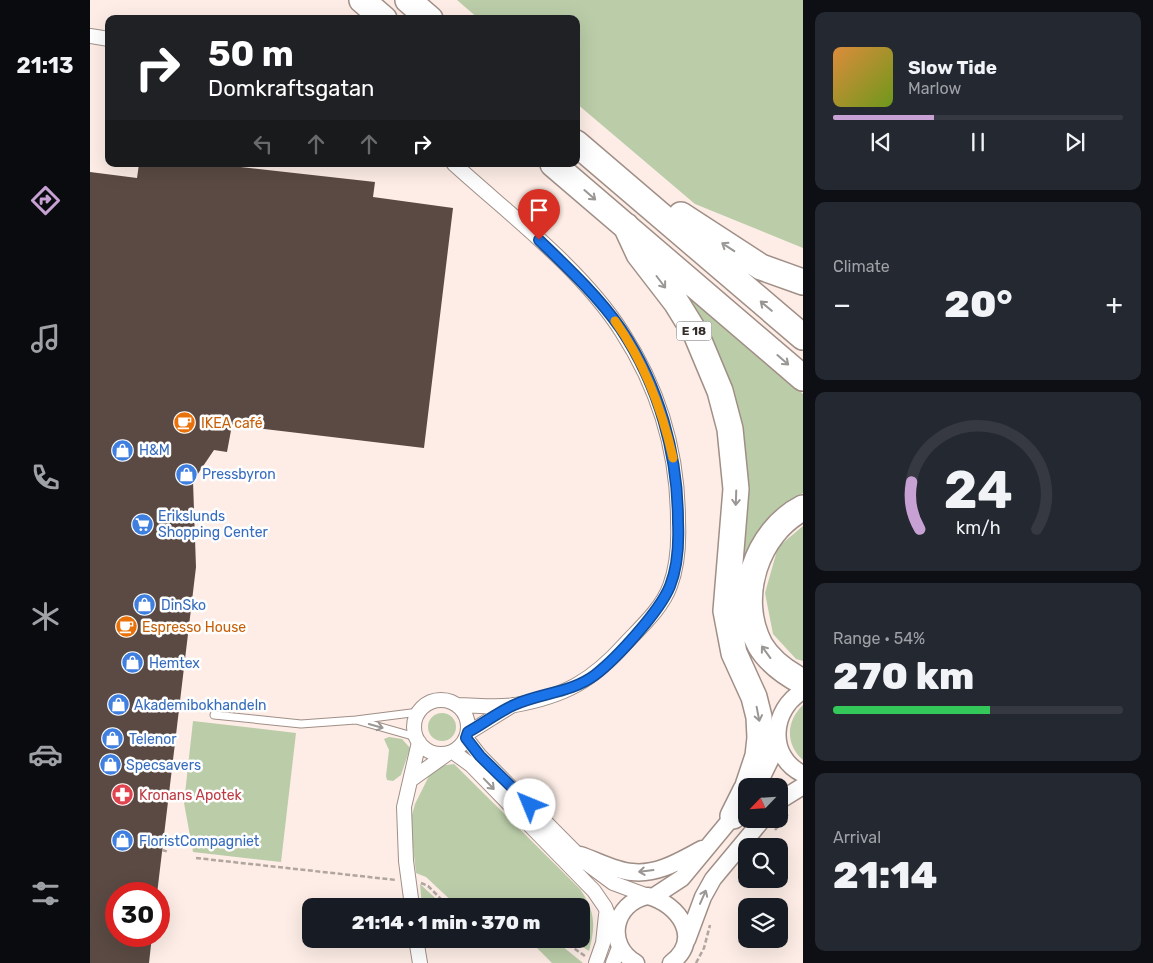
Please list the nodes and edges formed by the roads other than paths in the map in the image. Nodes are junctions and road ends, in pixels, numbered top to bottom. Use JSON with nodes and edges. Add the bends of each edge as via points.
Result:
{"nodes":[{"id":1,"x":362,"y":0,"type":"edge"},
{"id":2,"x":408,"y":0,"type":"edge"},
{"id":3,"x":379,"y":15,"type":"edge"},
{"id":4,"x":425,"y":15,"type":"edge"},
{"id":5,"x":90,"y":36,"type":"edge"},
{"id":6,"x":105,"y":38,"type":"edge"},
{"id":7,"x":580,"y":146,"type":"edge"},
{"id":8,"x":457,"y":167,"type":"edge"},
{"id":9,"x":557,"y":167,"type":"edge"},
{"id":10,"x":621,"y":182,"type":"junction"},
{"id":11,"x":626,"y":226,"type":"junction"},
{"id":12,"x":803,"y":282,"type":"edge"},
{"id":13,"x":803,"y":338,"type":"edge"},
{"id":14,"x":803,"y":378,"type":"edge"},
{"id":15,"x":803,"y":508,"type":"edge"},
{"id":16,"x":728,"y":589,"type":"junction"},
{"id":17,"x":803,"y":682,"type":"edge"},
{"id":18,"x":803,"y":691,"type":"edge"},
{"id":19,"x":457,"y":705,"type":"junction"},
{"id":20,"x":514,"y":705,"type":"junction"},
{"id":21,"x":419,"y":712,"type":"junction"},
{"id":22,"x":214,"y":715,"type":"dead end"},
{"id":23,"x":356,"y":720,"type":"junction"},
{"id":24,"x":467,"y":735,"type":"junction"},
{"id":25,"x":777,"y":737,"type":"junction"},
{"id":26,"x":417,"y":740,"type":"junction"},
{"id":27,"x":450,"y":753,"type":"junction"},
{"id":28,"x":803,"y":774,"type":"edge"},
{"id":29,"x":751,"y":778,"type":"edge"},
{"id":30,"x":760,"y":778,"type":"edge"},
{"id":31,"x":412,"y":779,"type":"junction"},
{"id":32,"x":803,"y":786,"type":"edge"},
{"id":33,"x":788,"y":803,"type":"edge"},
{"id":34,"x":738,"y":810,"type":"edge"},
{"id":35,"x":766,"y":828,"type":"edge"},
{"id":36,"x":706,"y":846,"type":"junction"},
{"id":37,"x":580,"y":855,"type":"junction"},
{"id":38,"x":650,"y":897,"type":"junction"},
{"id":39,"x":411,"y":898,"type":"edge"},
{"id":40,"x":605,"y":907,"type":"junction"},
{"id":41,"x":618,"y":941,"type":"junction"},
{"id":42,"x":686,"y":942,"type":"junction"},
{"id":43,"x":418,"y":948,"type":"edge"},
{"id":44,"x":592,"y":961,"type":"edge"},
{"id":45,"x":420,"y":963,"type":"edge"},
{"id":46,"x":613,"y":963,"type":"edge"},
{"id":47,"x":636,"y":963,"type":"edge"},
{"id":48,"x":671,"y":963,"type":"edge"}],
"edges":[{"from":1,"to":3,"type":"highway"},
{"from":2,"to":4,"type":"highway"},
{"from":5,"to":6,"type":"street"},
{"from":7,"to":10,"type":"highway"},
{"from":8,"to":20,"type":"street","via":[[566,266],[621,330],[657,399],[674,464],[678,500],[676,563],[670,586],[657,610],[594,676],[580,685]]},
{"from":9,"to":11,"type":"highway","number":"E 18","one_way":true},
{"from":12,"to":10,"type":"highway","one_way":true,"via":[[760,267],[642,186]]},
{"from":13,"to":10,"type":"highway","one_way":true},
{"from":11,"to":14,"type":"highway","number":"E 18","one_way":true},
{"from":11,"to":16,"type":"highway","number":"E 18","one_way":true,"via":[[639,254],[697,336],[714,372],[726,410],[734,449],[736,489]]},
{"from":17,"to":15,"type":"highway","one_way":true,"via":[[785,672],[760,645],[749,608],[753,570],[760,552],[783,522]]},
{"from":16,"to":25,"type":"highway","number":"E 18","via":[[734,630],[751,668],[772,700]]},
{"from":16,"to":29,"type":"highway","one_way":true,"via":[[728,632],[759,717],[758,756]]},
{"from":18,"to":25,"type":"street","via":[[787,704],[779,717]]},
{"from":19,"to":20,"type":"street"},
{"from":19,"to":21,"type":"street","via":[[437,700]]},
{"from":19,"to":24,"type":"street","via":[[468,719]]},
{"from":20,"to":24,"type":"street"},
{"from":21,"to":23,"type":"lane"},
{"from":21,"to":26,"type":"street","via":[[414,724]]},
{"from":22,"to":23,"type":"lane","via":[[301,724]]},
{"from":23,"to":26,"type":"lane","one_way":true},
{"from":24,"to":27,"type":"street","via":[[461,747]]},
{"from":24,"to":37,"type":"street","via":[[480,756]]},
{"from":25,"to":28,"type":"street","via":[[790,766]]},
{"from":25,"to":30,"type":"street"},
{"from":26,"to":27,"type":"street","via":[[430,752]]},
{"from":26,"to":31,"type":"street"},
{"from":27,"to":31,"type":"street"},
{"from":27,"to":40,"type":"street","one_way":true,"via":[[471,765],[594,891]]},
{"from":31,"to":39,"type":"street","via":[[404,807]]},
{"from":32,"to":33,"type":"street"},
{"from":34,"to":36,"type":"street"},
{"from":42,"to":35,"type":"street","one_way":true,"via":[[713,879]]},
{"from":36,"to":37,"type":"street","one_way":true,"via":[[672,864],[645,872],[630,872]]},
{"from":36,"to":38,"type":"street","via":[[682,878]]},
{"from":37,"to":38,"type":"street","via":[[613,882]]},
{"from":38,"to":41,"type":"street","via":[[634,900],[622,910],[617,919]]},
{"from":38,"to":42,"type":"street","via":[[668,905],[678,914],[686,930]]},
{"from":40,"to":41,"type":"street"},
{"from":40,"to":44,"type":"street","via":[[606,929]]},
{"from":41,"to":46,"type":"street"},
{"from":41,"to":47,"type":"street","via":[[627,956]]},
{"from":42,"to":48,"type":"street"},
{"from":43,"to":45,"type":"street"}]}
